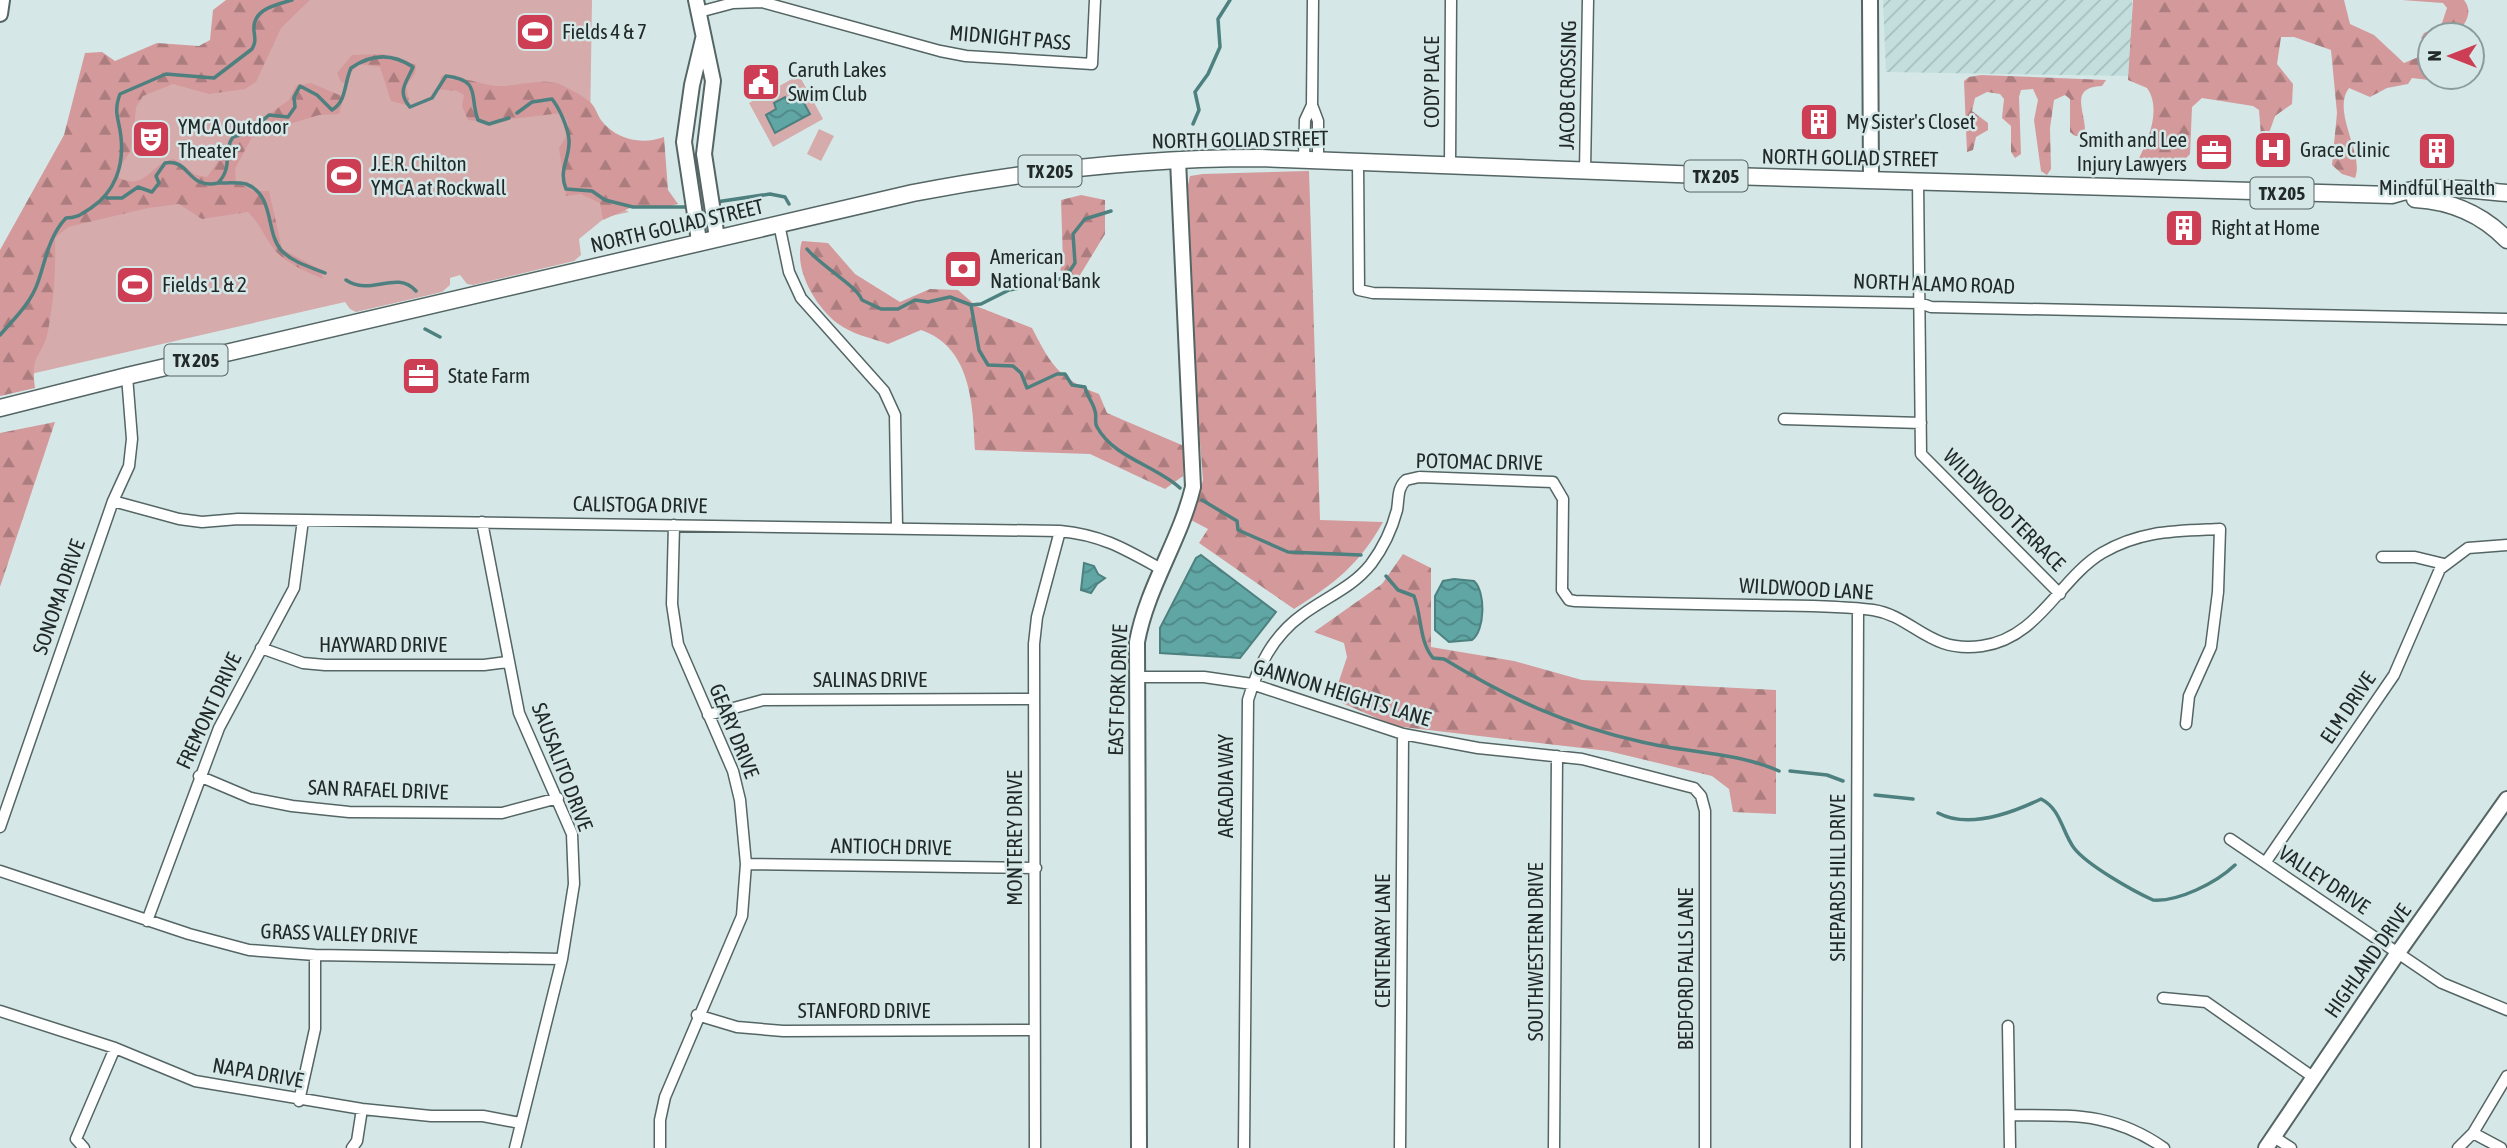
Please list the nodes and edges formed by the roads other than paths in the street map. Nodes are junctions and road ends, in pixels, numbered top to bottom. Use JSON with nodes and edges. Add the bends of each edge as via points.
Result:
{"nodes":[{"id":1,"x":2,"y":0,"type":"edge"},
{"id":2,"x":1095,"y":0,"type":"edge"},
{"id":3,"x":1313,"y":0,"type":"edge"},
{"id":4,"x":1451,"y":0,"type":"edge"},
{"id":5,"x":1588,"y":0,"type":"edge"},
{"id":6,"x":1870,"y":0,"type":"edge"},
{"id":7,"x":697,"y":6,"type":"edge"},
{"id":8,"x":0,"y":14,"type":"edge"},
{"id":9,"x":704,"y":34,"type":"junction"},
{"id":10,"x":1178,"y":160,"type":"junction"},
{"id":11,"x":1311,"y":160,"type":"junction"},
{"id":12,"x":1358,"y":161,"type":"junction"},
{"id":13,"x":1450,"y":164,"type":"junction"},
{"id":14,"x":1585,"y":171,"type":"junction"},
{"id":15,"x":1871,"y":180,"type":"junction"},
{"id":16,"x":1918,"y":181,"type":"junction"},
{"id":17,"x":2507,"y":192,"type":"edge"},
{"id":18,"x":2392,"y":195,"type":"junction"},
{"id":19,"x":779,"y":224,"type":"junction"},
{"id":20,"x":718,"y":238,"type":"junction"},
{"id":21,"x":2507,"y":240,"type":"edge"},
{"id":22,"x":699,"y":241,"type":"junction"},
{"id":23,"x":1920,"y":303,"type":"junction"},
{"id":24,"x":2507,"y":319,"type":"edge"},
{"id":25,"x":127,"y":376,"type":"junction"},
{"id":26,"x":0,"y":408,"type":"edge"},
{"id":27,"x":1784,"y":419,"type":"dead end"},
{"id":28,"x":1921,"y":423,"type":"junction"},
{"id":29,"x":1401,"y":484,"type":"joint"},
{"id":30,"x":113,"y":501,"type":"junction"},
{"id":31,"x":303,"y":520,"type":"junction"},
{"id":32,"x":482,"y":522,"type":"junction"},
{"id":33,"x":674,"y":525,"type":"junction"},
{"id":34,"x":897,"y":527,"type":"junction"},
{"id":35,"x":1060,"y":531,"type":"junction"},
{"id":36,"x":2507,"y":544,"type":"edge"},
{"id":37,"x":2382,"y":557,"type":"dead end"},
{"id":38,"x":2444,"y":565,"type":"junction"},
{"id":39,"x":1161,"y":569,"type":"junction"},
{"id":40,"x":2060,"y":594,"type":"junction"},
{"id":41,"x":1565,"y":595,"type":"joint"},
{"id":42,"x":1858,"y":609,"type":"junction"},
{"id":43,"x":261,"y":648,"type":"junction"},
{"id":44,"x":508,"y":662,"type":"junction"},
{"id":45,"x":1136,"y":677,"type":"junction"},
{"id":46,"x":1252,"y":684,"type":"junction"},
{"id":47,"x":1034,"y":699,"type":"junction"},
{"id":48,"x":708,"y":715,"type":"junction"},
{"id":49,"x":2186,"y":724,"type":"dead end"},
{"id":50,"x":1403,"y":734,"type":"junction"},
{"id":51,"x":1557,"y":756,"type":"junction"},
{"id":52,"x":199,"y":776,"type":"junction"},
{"id":53,"x":1699,"y":792,"type":"joint"},
{"id":54,"x":558,"y":797,"type":"junction"},
{"id":55,"x":2507,"y":799,"type":"edge"},
{"id":56,"x":0,"y":827,"type":"edge"},
{"id":57,"x":2230,"y":839,"type":"dead end"},
{"id":58,"x":2265,"y":863,"type":"junction"},
{"id":59,"x":746,"y":864,"type":"junction"},
{"id":60,"x":1035,"y":869,"type":"junction"},
{"id":61,"x":0,"y":871,"type":"edge"},
{"id":62,"x":147,"y":921,"type":"junction"},
{"id":63,"x":2397,"y":954,"type":"junction"},
{"id":64,"x":315,"y":955,"type":"junction"},
{"id":65,"x":562,"y":959,"type":"junction"},
{"id":66,"x":2163,"y":998,"type":"dead end"},
{"id":67,"x":2507,"y":1010,"type":"edge"},
{"id":68,"x":0,"y":1011,"type":"edge"},
{"id":69,"x":697,"y":1016,"type":"junction"},
{"id":70,"x":2008,"y":1026,"type":"dead end"},
{"id":71,"x":1033,"y":1030,"type":"junction"},
{"id":72,"x":115,"y":1048,"type":"junction"},
{"id":73,"x":2507,"y":1076,"type":"edge"},
{"id":74,"x":2313,"y":1077,"type":"junction"},
{"id":75,"x":299,"y":1101,"type":"junction"},
{"id":76,"x":362,"y":1109,"type":"junction"},
{"id":77,"x":2010,"y":1115,"type":"junction"},
{"id":78,"x":520,"y":1123,"type":"junction"},
{"id":79,"x":2473,"y":1133,"type":"junction"},
{"id":80,"x":2270,"y":1143,"type":"edge"},
{"id":81,"x":84,"y":1148,"type":"edge"},
{"id":82,"x":352,"y":1148,"type":"edge"},
{"id":83,"x":515,"y":1148,"type":"edge"},
{"id":84,"x":660,"y":1148,"type":"edge"},
{"id":85,"x":1035,"y":1148,"type":"edge"},
{"id":86,"x":1139,"y":1148,"type":"edge"},
{"id":87,"x":1244,"y":1148,"type":"edge"},
{"id":88,"x":1400,"y":1148,"type":"edge"},
{"id":89,"x":1554,"y":1148,"type":"edge"},
{"id":90,"x":1705,"y":1148,"type":"edge"},
{"id":91,"x":1856,"y":1148,"type":"edge"},
{"id":92,"x":2010,"y":1148,"type":"edge"},
{"id":93,"x":2164,"y":1148,"type":"edge"},
{"id":94,"x":2291,"y":1148,"type":"edge"},
{"id":95,"x":2458,"y":1148,"type":"edge"},
{"id":96,"x":2501,"y":1148,"type":"edge"}],
"edges":[{"from":1,"to":8,"type":"street"},
{"from":2,"to":7,"type":"street","name":"MIDNIGHT PASS","via":[[1092,64],[966,56],[762,2]]},
{"from":3,"to":11,"type":"street","via":[[1312,105],[1318,121]]},
{"from":4,"to":13,"type":"street","name":"CODY PLACE"},
{"from":5,"to":14,"type":"street","name":"JACOB CROSSING"},
{"from":6,"to":15,"type":"street"},
{"from":7,"to":9,"type":"street"},
{"from":9,"to":20,"type":"street","via":[[713,81],[704,154]]},
{"from":9,"to":22,"type":"street","via":[[684,142]]},
{"from":10,"to":11,"type":"main road","name":"NORTH GOLIAD STREET","number":"TX 205"},
{"from":10,"to":19,"type":"main road","name":"NORTH GOLIAD STREET","number":"TX 205","via":[[965,183]]},
{"from":10,"to":39,"type":"street","name":"EAST FORK DRIVE","via":[[1194,487],[1186,518]]},
{"from":11,"to":12,"type":"main road","name":"NORTH GOLIAD STREET","number":"TX 205"},
{"from":12,"to":13,"type":"main road","name":"NORTH GOLIAD STREET","number":"TX 205"},
{"from":12,"to":23,"type":"street","name":"NORTH ALAMO ROAD","via":[[1359,290]]},
{"from":13,"to":14,"type":"main road","name":"NORTH GOLIAD STREET","number":"TX 205"},
{"from":14,"to":15,"type":"main road","name":"NORTH GOLIAD STREET","number":"TX 205"},
{"from":15,"to":16,"type":"main road","name":"NORTH GOLIAD STREET","number":"TX 205"},
{"from":16,"to":18,"type":"main road","name":"NORTH GOLIAD STREET","number":"TX 205"},
{"from":16,"to":23,"type":"street"},
{"from":17,"to":18,"type":"main road","name":"NORTH GOLIAD STREET","number":"TX 205","via":[[2406,190]]},
{"from":18,"to":21,"type":"main road","number":"TX 205","via":[[2453,205],[2486,221]]},
{"from":19,"to":20,"type":"main road","name":"NORTH GOLIAD STREET","number":"TX 205"},
{"from":19,"to":34,"type":"street","via":[[789,272],[801,298],[884,391],[895,415]]},
{"from":20,"to":22,"type":"main road","name":"NORTH GOLIAD STREET","number":"TX 205"},
{"from":22,"to":25,"type":"main road","name":"NORTH GOLIAD STREET","number":"TX 205"},
{"from":23,"to":24,"type":"street","name":"NORTH ALAMO ROAD","via":[[1931,307]]},
{"from":23,"to":28,"type":"street"},
{"from":25,"to":26,"type":"main road","name":"NORTH GOLIAD STREET","number":"TX 205"},
{"from":25,"to":30,"type":"street","name":"SONOMA DRIVE","via":[[132,439],[129,466]]},
{"from":27,"to":28,"type":"street"},
{"from":28,"to":40,"type":"street","name":"WILDWOOD TERRACE","via":[[1921,454]]},
{"from":29,"to":41,"type":"street","name":"POTOMAC DRIVE","via":[[1419,477],[1542,481],[1557,486],[1563,499],[1561,584]]},
{"from":29,"to":46,"type":"street","name":"ARCADIA WAY","via":[[1391,530],[1370,565],[1339,593],[1287,627],[1264,657]]},
{"from":30,"to":31,"type":"street","name":"CALISTOGA DRIVE","via":[[202,522]]},
{"from":30,"to":56,"type":"street","name":"SONOMA DRIVE"},
{"from":31,"to":32,"type":"street","name":"CALISTOGA DRIVE"},
{"from":31,"to":43,"type":"street","name":"FREMONT DRIVE","via":[[294,588]]},
{"from":32,"to":33,"type":"street","name":"CALISTOGA DRIVE"},
{"from":32,"to":44,"type":"street","name":"SAUSALITO DRIVE"},
{"from":33,"to":34,"type":"street","name":"CALISTOGA DRIVE"},
{"from":33,"to":48,"type":"street","name":"GEARY DRIVE","via":[[675,630]]},
{"from":34,"to":35,"type":"street","name":"CALISTOGA DRIVE"},
{"from":35,"to":39,"type":"street","name":"CALISTOGA DRIVE","via":[[1109,540]]},
{"from":35,"to":47,"type":"street","name":"MONTEREY DRIVE","via":[[1037,617]]},
{"from":36,"to":38,"type":"street","name":"ELM DRIVE","via":[[2468,548]]},
{"from":37,"to":38,"type":"street","via":[[2415,557]]},
{"from":38,"to":58,"type":"street","name":"ELM DRIVE","via":[[2432,580],[2394,675]]},
{"from":39,"to":45,"type":"street","name":"EAST FORK DRIVE","via":[[1142,612]]},
{"from":40,"to":42,"type":"street","name":"WILDWOOD LANE","via":[[2023,630],[1982,646],[1941,643],[1878,611]]},
{"from":40,"to":49,"type":"street","name":"WILDWOOD LANE","via":[[2099,555],[2116,545],[2150,532],[2220,529],[2211,647],[2189,696]]},
{"from":41,"to":42,"type":"street","name":"WILDWOOD LANE","via":[[1575,601]]},
{"from":42,"to":91,"type":"street","name":"SHEPARDS HILL DRIVE"},
{"from":43,"to":44,"type":"street","name":"HAYWARD DRIVE","via":[[303,663],[325,665]]},
{"from":43,"to":52,"type":"street","name":"FREMONT DRIVE"},
{"from":44,"to":54,"type":"street","name":"SAUSALITO DRIVE","via":[[526,733]]},
{"from":45,"to":46,"type":"street","name":"GANNON HEIGHTS LANE","via":[[1204,677]]},
{"from":45,"to":86,"type":"street","name":"EAST FORK DRIVE"},
{"from":46,"to":50,"type":"street","name":"GANNON HEIGHTS LANE"},
{"from":46,"to":87,"type":"street","name":"ARCADIA WAY","via":[[1246,717]]},
{"from":47,"to":48,"type":"street","name":"SALINAS DRIVE","via":[[763,700]]},
{"from":47,"to":60,"type":"street","name":"MONTEREY DRIVE"},
{"from":48,"to":59,"type":"street","name":"GEARY DRIVE","via":[[733,771]]},
{"from":50,"to":51,"type":"street","name":"GANNON HEIGHTS LANE"},
{"from":50,"to":88,"type":"street","name":"CENTENARY LANE"},
{"from":51,"to":53,"type":"street","name":"GANNON HEIGHTS LANE","via":[[1688,784]]},
{"from":51,"to":89,"type":"street","name":"SOUTHWESTERN DRIVE"},
{"from":52,"to":54,"type":"street","name":"SAN RAFAEL DRIVE","via":[[251,797],[348,811],[502,813]]},
{"from":52,"to":62,"type":"street","name":"FREMONT DRIVE"},
{"from":53,"to":90,"type":"street","name":"BEDFORD FALLS LANE","via":[[1705,811]]},
{"from":54,"to":65,"type":"street","name":"SAUSALITO DRIVE","via":[[572,834],[574,884]]},
{"from":55,"to":63,"type":"street","name":"HIGHLAND DRIVE"},
{"from":57,"to":58,"type":"street","name":"VALLEY DRIVE"},
{"from":58,"to":63,"type":"street","name":"VALLEY DRIVE"},
{"from":59,"to":60,"type":"street","name":"ANTIOCH DRIVE"},
{"from":59,"to":69,"type":"street","name":"GEARY DRIVE","via":[[741,916]]},
{"from":60,"to":71,"type":"street","name":"MONTEREY DRIVE"},
{"from":61,"to":62,"type":"street","name":"GRASS VALLEY DRIVE"},
{"from":62,"to":64,"type":"street","name":"GRASS VALLEY DRIVE","via":[[249,950]]},
{"from":63,"to":67,"type":"street","name":"VALLEY DRIVE","via":[[2442,983]]},
{"from":63,"to":74,"type":"street","name":"HIGHLAND DRIVE"},
{"from":64,"to":65,"type":"street","name":"GRASS VALLEY DRIVE"},
{"from":64,"to":75,"type":"street","via":[[315,1029]]},
{"from":65,"to":78,"type":"street","name":"SAUSALITO DRIVE"},
{"from":66,"to":74,"type":"street","via":[[2206,1002]]},
{"from":68,"to":72,"type":"street","name":"NAPA DRIVE"},
{"from":69,"to":71,"type":"street","name":"STANFORD DRIVE","via":[[737,1027],[783,1031]]},
{"from":69,"to":84,"type":"street","name":"GEARY DRIVE","via":[[665,1097]]},
{"from":70,"to":77,"type":"street"},
{"from":71,"to":85,"type":"street","name":"MONTEREY DRIVE"},
{"from":72,"to":75,"type":"street","name":"NAPA DRIVE","via":[[195,1081]]},
{"from":72,"to":81,"type":"street","via":[[76,1139]]},
{"from":73,"to":79,"type":"street"},
{"from":74,"to":80,"type":"street","name":"HIGHLAND DRIVE"},
{"from":75,"to":76,"type":"street","name":"NAPA DRIVE"},
{"from":76,"to":78,"type":"street","name":"NAPA DRIVE","via":[[483,1116]]},
{"from":76,"to":82,"type":"street"},
{"from":77,"to":92,"type":"street"},
{"from":77,"to":93,"type":"street","via":[[2111,1121]]},
{"from":78,"to":83,"type":"street","name":"SAUSALITO DRIVE"},
{"from":79,"to":95,"type":"street"},
{"from":79,"to":96,"type":"street"},
{"from":80,"to":94,"type":"street"}]}
